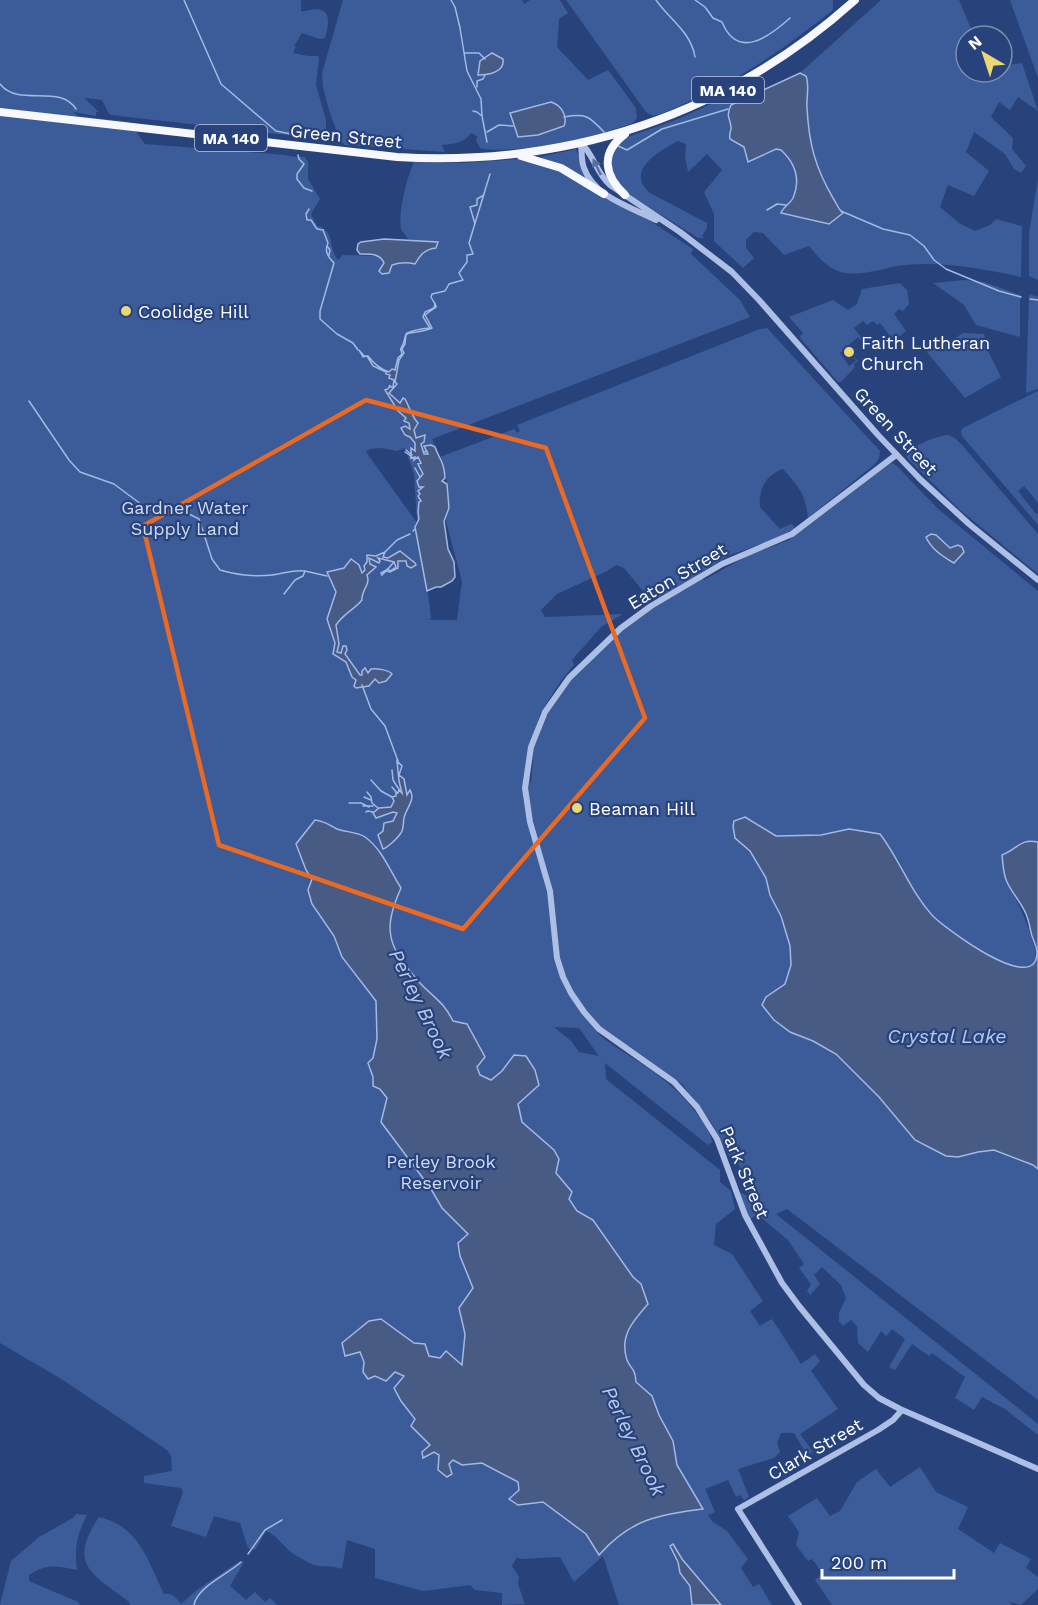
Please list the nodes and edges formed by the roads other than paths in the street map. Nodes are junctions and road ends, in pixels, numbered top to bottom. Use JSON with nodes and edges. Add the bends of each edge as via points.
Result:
{"nodes":[{"id":1,"x":855,"y":0,"type":"edge"},
{"id":2,"x":0,"y":112,"type":"edge"},
{"id":3,"x":630,"y":130,"type":"junction"},
{"id":4,"x":581,"y":143,"type":"junction"},
{"id":5,"x":514,"y":155,"type":"junction"},
{"id":6,"x":604,"y":194,"type":"junction"},
{"id":7,"x":625,"y":195,"type":"junction"},
{"id":8,"x":692,"y":241,"type":"junction"},
{"id":9,"x":896,"y":455,"type":"junction"},
{"id":10,"x":1038,"y":580,"type":"edge"},
{"id":11,"x":526,"y":772,"type":"joint"},
{"id":12,"x":902,"y":1410,"type":"junction"},
{"id":13,"x":1038,"y":1469,"type":"edge"},
{"id":14,"x":799,"y":1605,"type":"edge"}],
"edges":[{"from":1,"to":3,"type":"highway","number":"MA 140","via":[[811,37],[752,76],[694,105]]},
{"from":2,"to":5,"type":"highway","name":"Green Street","number":"MA 140","via":[[397,157]]},
{"from":3,"to":4,"type":"highway","number":"MA 140"},
{"from":3,"to":7,"type":"highway","via":[[612,145],[607,157],[611,175]]},
{"from":4,"to":5,"type":"highway","name":"Green Street","number":"MA 140"},
{"from":4,"to":6,"type":"street","name":"Green Street","via":[[586,174]]},
{"from":7,"to":4,"type":"street","name":"Green Street","one_way":true,"via":[[603,178]]},
{"from":5,"to":6,"type":"highway","via":[[557,166]]},
{"from":6,"to":8,"type":"street","name":"Green Street"},
{"from":7,"to":8,"type":"street","name":"Green Street"},
{"from":8,"to":9,"type":"street","name":"Green Street","via":[[746,286]]},
{"from":9,"to":10,"type":"street","name":"Green Street","via":[[953,510]]},
{"from":9,"to":11,"type":"street","name":"Eaton Street","via":[[792,534],[725,563],[647,608],[621,628],[569,678],[549,706],[532,742]]},
{"from":11,"to":12,"type":"street","name":"Park Street","via":[[527,811],[550,891],[557,958],[571,993],[603,1032],[668,1078],[693,1101],[717,1139],[746,1218],[788,1292],[868,1389]]},
{"from":12,"to":13,"type":"street","name":"Park Street"},
{"from":12,"to":14,"type":"street","name":"Clark Street","via":[[878,1430],[738,1509]]}]}
